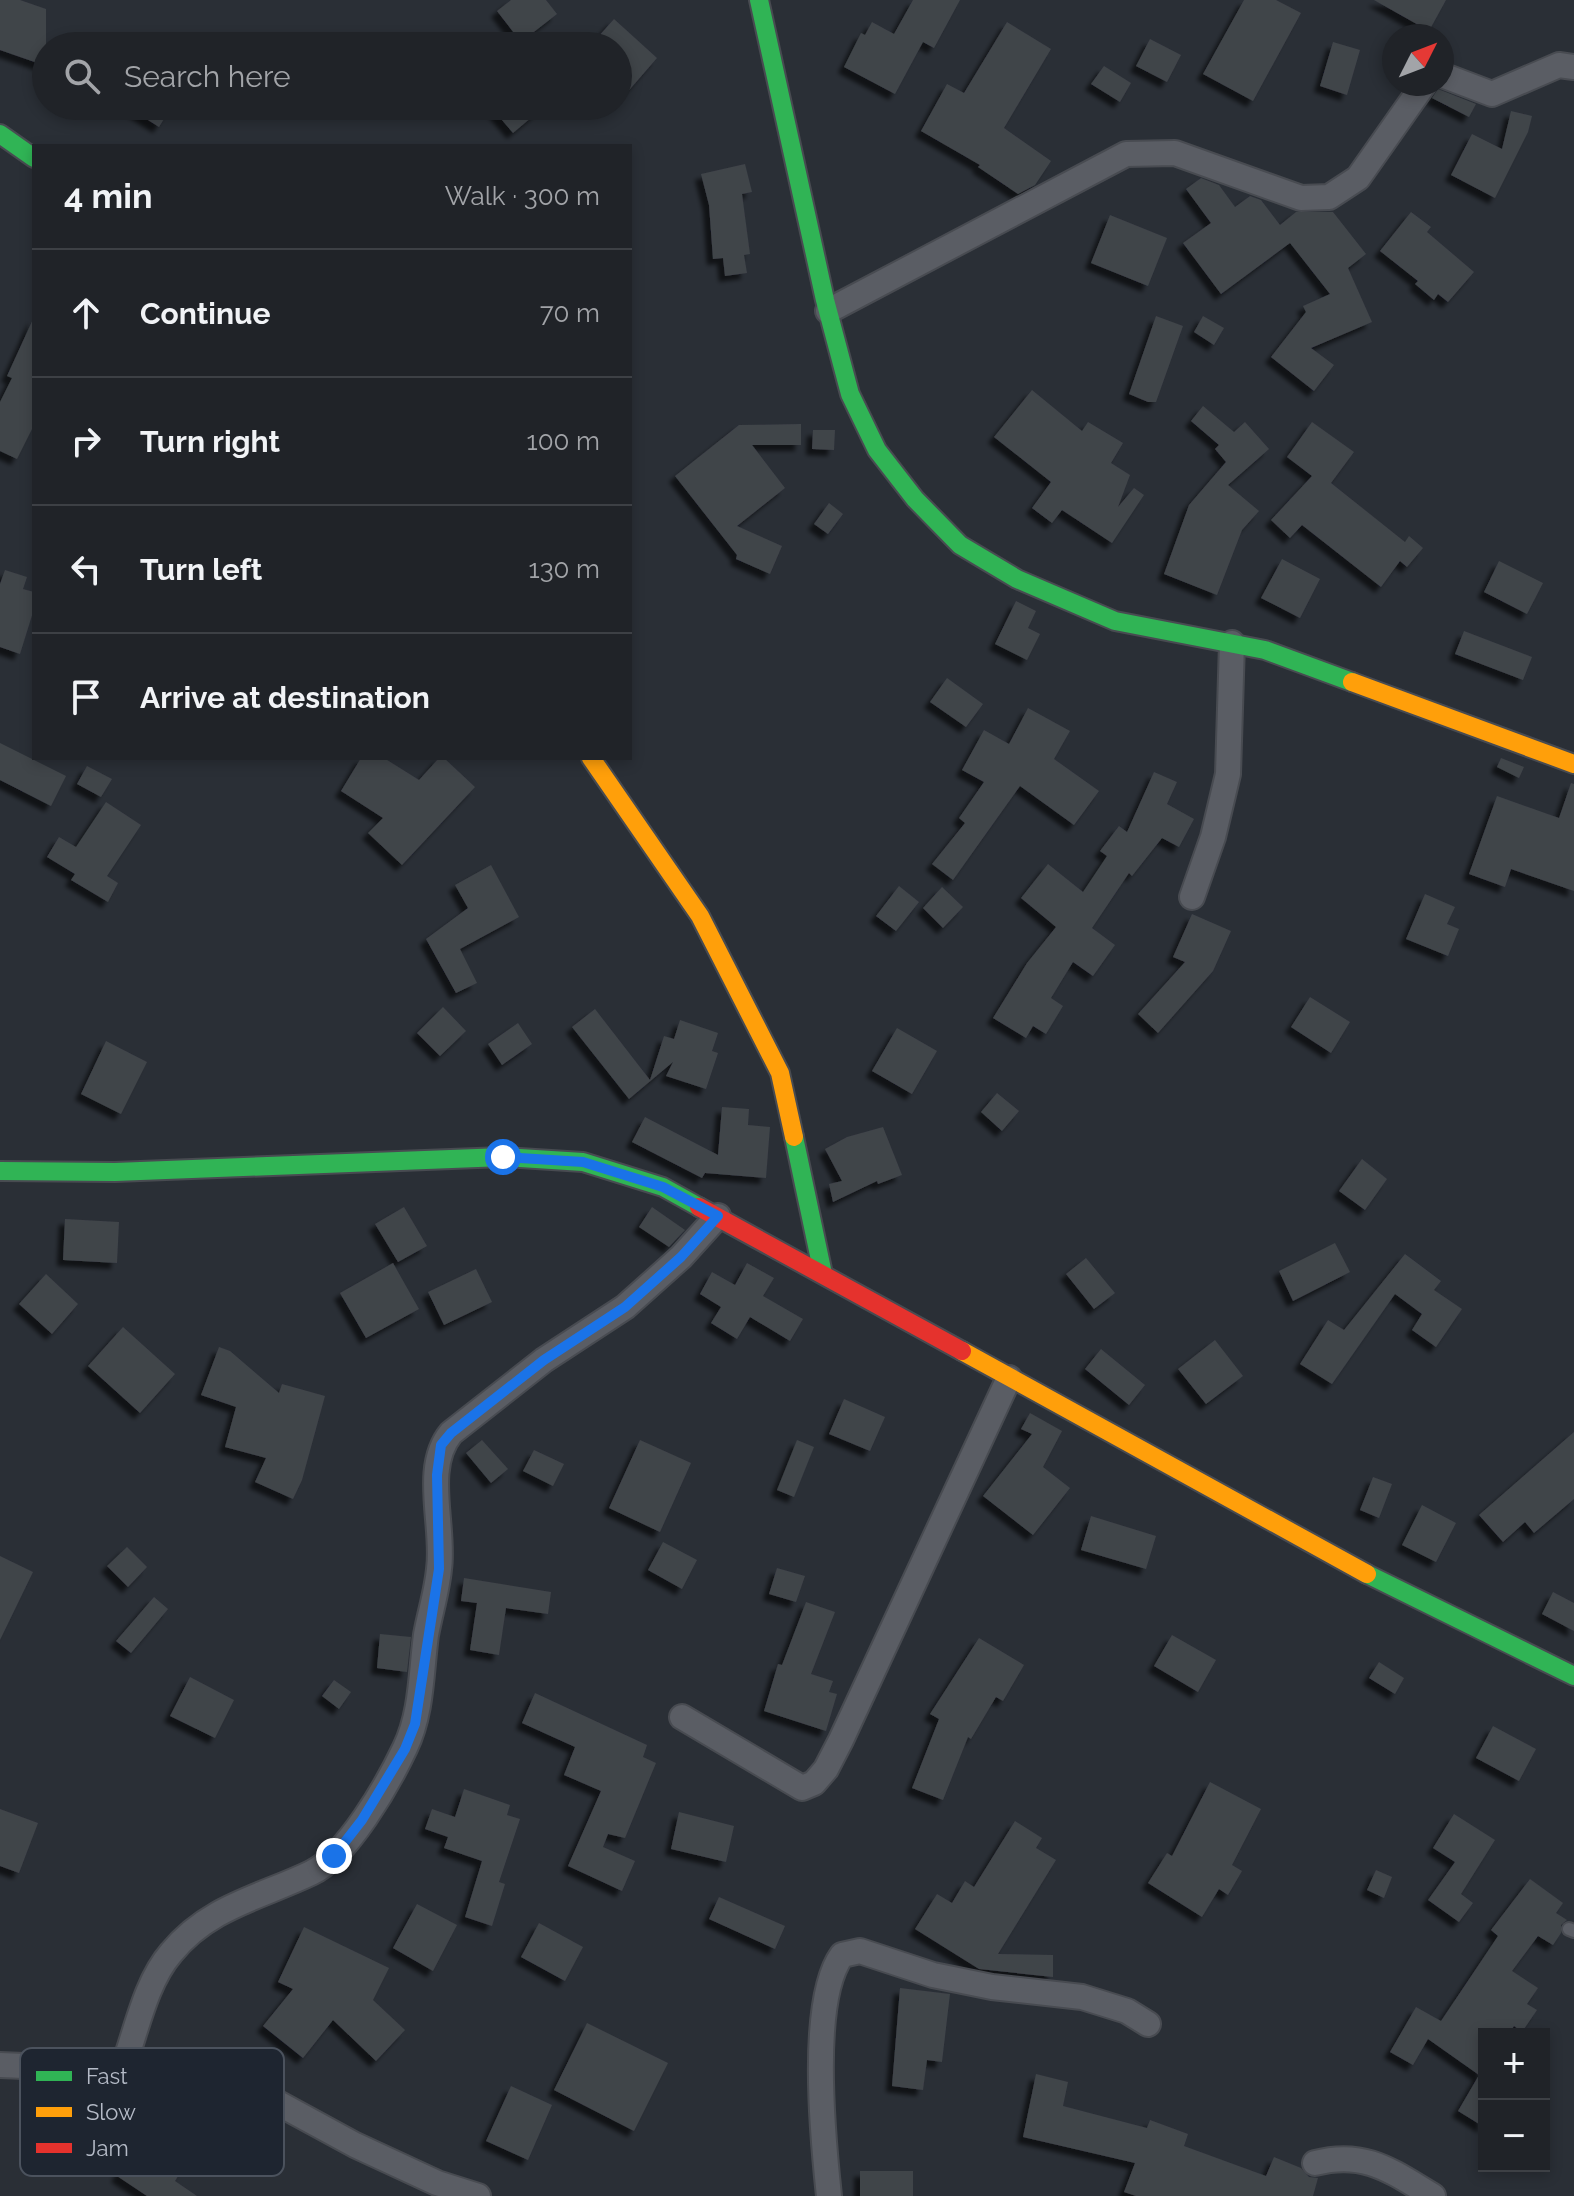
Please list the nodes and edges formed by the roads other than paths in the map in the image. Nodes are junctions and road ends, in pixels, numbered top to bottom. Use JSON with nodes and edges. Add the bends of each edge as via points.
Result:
{"nodes":[{"id":1,"x":759,"y":0,"type":"edge"},
{"id":2,"x":1574,"y":67,"type":"edge"},
{"id":3,"x":1454,"y":80,"type":"edge"},
{"id":4,"x":1416,"y":96,"type":"edge"},
{"id":5,"x":0,"y":134,"type":"edge"},
{"id":6,"x":32,"y":157,"type":"edge"},
{"id":7,"x":828,"y":311,"type":"junction"},
{"id":8,"x":1232,"y":643,"type":"junction"},
{"id":9,"x":592,"y":760,"type":"edge"},
{"id":10,"x":1574,"y":764,"type":"edge"},
{"id":11,"x":1192,"y":897,"type":"dead end"},
{"id":12,"x":0,"y":1171,"type":"edge"},
{"id":13,"x":718,"y":1216,"type":"junction"},
{"id":14,"x":823,"y":1274,"type":"junction"},
{"id":15,"x":1009,"y":1378,"type":"junction"},
{"id":16,"x":1574,"y":1676,"type":"edge"},
{"id":17,"x":682,"y":1717,"type":"dead end"},
{"id":18,"x":1148,"y":2024,"type":"dead end"},
{"id":19,"x":130,"y":2048,"type":"edge"},
{"id":20,"x":0,"y":2065,"type":"edge"},
{"id":21,"x":20,"y":2066,"type":"edge"},
{"id":22,"x":284,"y":2106,"type":"edge"},
{"id":23,"x":1315,"y":2163,"type":"dead end"},
{"id":24,"x":478,"y":2196,"type":"edge"},
{"id":25,"x":829,"y":2196,"type":"edge"},
{"id":26,"x":1433,"y":2196,"type":"edge"}],
"edges":[{"from":1,"to":7,"type":"main road"},
{"from":2,"to":3,"type":"street","via":[[1559,65],[1492,94]]},
{"from":4,"to":7,"type":"street","via":[[1358,178],[1329,197],[1301,198],[1175,153],[1126,154]]},
{"from":5,"to":6,"type":"main road"},
{"from":7,"to":8,"type":"main road","via":[[850,394],[877,450],[960,545],[1017,579],[1115,621]]},
{"from":8,"to":10,"type":"main road","via":[[1363,683]]},
{"from":8,"to":11,"type":"street","via":[[1228,774]]},
{"from":9,"to":14,"type":"main road","via":[[700,916],[780,1073]]},
{"from":12,"to":13,"type":"main road","via":[[115,1172],[503,1157],[583,1162],[663,1187]]},
{"from":13,"to":14,"type":"main road"},
{"from":13,"to":19,"type":"street","via":[[625,1307],[544,1360],[441,1445],[439,1569],[415,1724],[405,1749],[334,1856],[313,1872],[214,1913],[173,1950],[158,1970]]},
{"from":14,"to":15,"type":"main road"},
{"from":15,"to":16,"type":"main road","via":[[1400,1592]]},
{"from":15,"to":17,"type":"street","via":[[841,1740],[814,1783],[802,1788]]},
{"from":18,"to":25,"type":"street","via":[[1127,2011],[1082,1997],[933,1975],[860,1951],[842,1955],[829,1982],[824,2027],[821,2122]]},
{"from":20,"to":21,"type":"street"},
{"from":22,"to":24,"type":"street","via":[[437,2183]]},
{"from":23,"to":26,"type":"street","via":[[1351,2156],[1396,2173]]}]}
